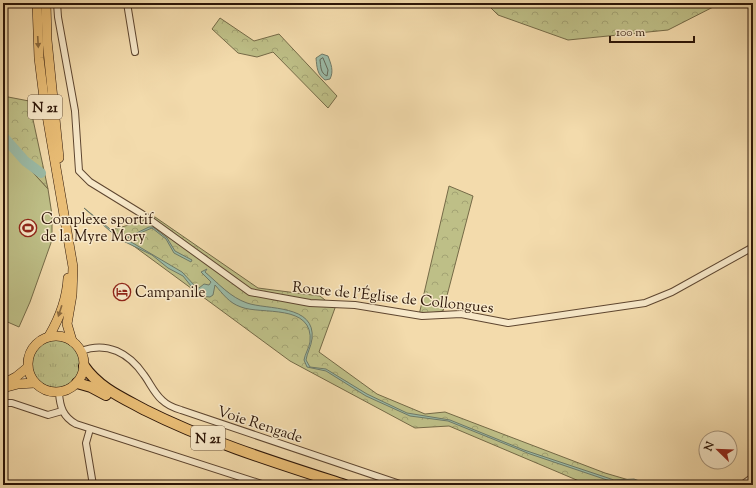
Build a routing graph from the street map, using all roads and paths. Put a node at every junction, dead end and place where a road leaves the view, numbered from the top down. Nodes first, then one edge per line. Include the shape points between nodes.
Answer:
1 (34, 3) edge
2 (37, 3) edge
3 (46, 3) edge
4 (57, 3) edge
5 (127, 3) edge
6 (37, 23) junction
7 (135, 52) dead end
8 (64, 210) junction
9 (69, 245) junction
10 (753, 247) edge
11 (49, 336) junction
12 (72, 341) junction
13 (81, 351) junction
14 (84, 366) junction
15 (27, 368) junction
16 (34, 383) junction
17 (76, 383) junction
18 (3, 384) edge
19 (3, 388) edge
20 (59, 393) junction
21 (3, 403) edge
22 (62, 411) junction
23 (90, 429) junction
24 (753, 477) edge
25 (93, 485) edge
26 (265, 485) edge
27 (324, 485) edge
28 (344, 485) edge
29 (403, 485) edge
30 (742, 485) edge

1 - 6 street
2 - 6 main road, N 21
3 - 8 main road, N 21
4 - 10 street, Route de l’Église de Collongues via 75,111 79,171 90,182 142,214 250,292 310,303 355,305 422,316 462,314 508,323 645,303 672,292
5 - 7 street
6 -> 8 main road, N 21 via 44,98
8 - 9 main road, N 21
9 -> 11 main road, N 21 via 68,281 56,323
9 - 12 main road, N 21 via 73,281 67,324
11 - 12 main road via 65,337
11 - 15 main road via 34,345 29,353
12 - 13 main road
13 - 14 main road
13 - 29 street, Voie Rengade via 106,347 130,357 158,396 172,406
14 - 17 main road via 82,376
14 - 28 highway, N 21 via 91,377 107,389 181,427
15 - 16 main road
15 - 18 main road
16 - 19 main road
16 - 20 main road via 46,391
17 - 20 main road
17 - 27 highway, N 21 via 99,390 176,431 220,450
20 - 22 street
21 - 22 street via 48,415
22 - 23 street via 71,421
23 - 25 street via 86,443
23 - 26 street
24 - 30 street

